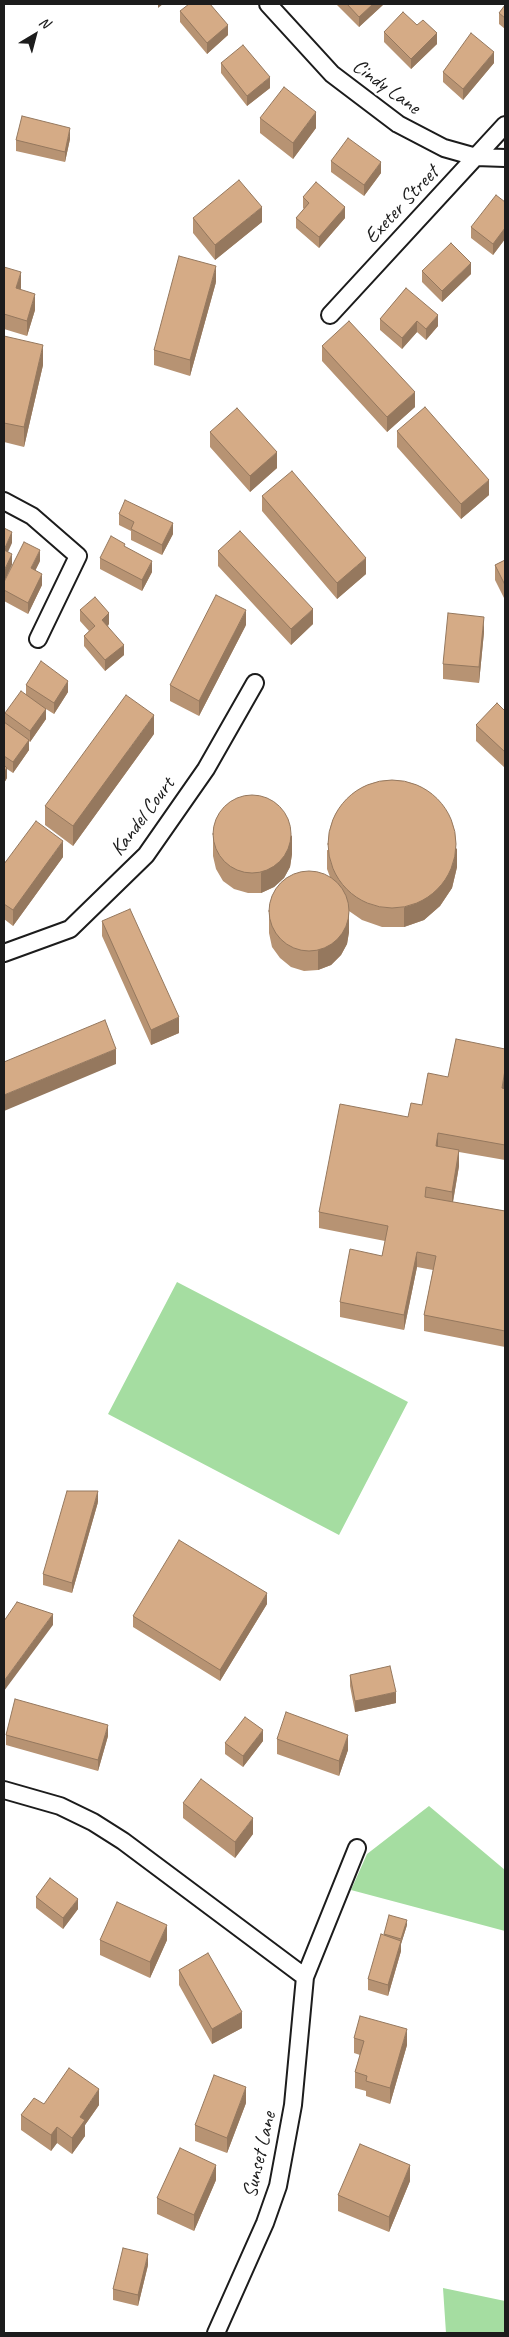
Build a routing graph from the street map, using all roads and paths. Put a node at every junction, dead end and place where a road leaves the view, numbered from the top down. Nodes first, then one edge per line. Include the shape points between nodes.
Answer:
1 (268, 4) edge
2 (505, 125) edge
3 (476, 157) junction
4 (505, 158) edge
5 (330, 315) dead end
6 (4, 501) edge
7 (38, 639) dead end
8 (254, 683) dead end
9 (4, 953) edge
10 (4, 1790) edge
11 (357, 1848) dead end
12 (305, 1977) junction
13 (216, 2333) edge

1 - 3 street, Cindy Lane via 332,74 360,97 426,140
2 - 3 street, Exeter Street
3 - 4 street, Cindy Lane
3 - 5 street, Exeter Street
6 - 7 street via 32,516 78,556
8 - 9 street, Kandel Court via 206,769 146,855 70,929
10 - 12 street via 60,1806 93,1822
11 - 12 street, Sunset Lane
12 - 13 street, Sunset Lane via 294,2096 278,2186

